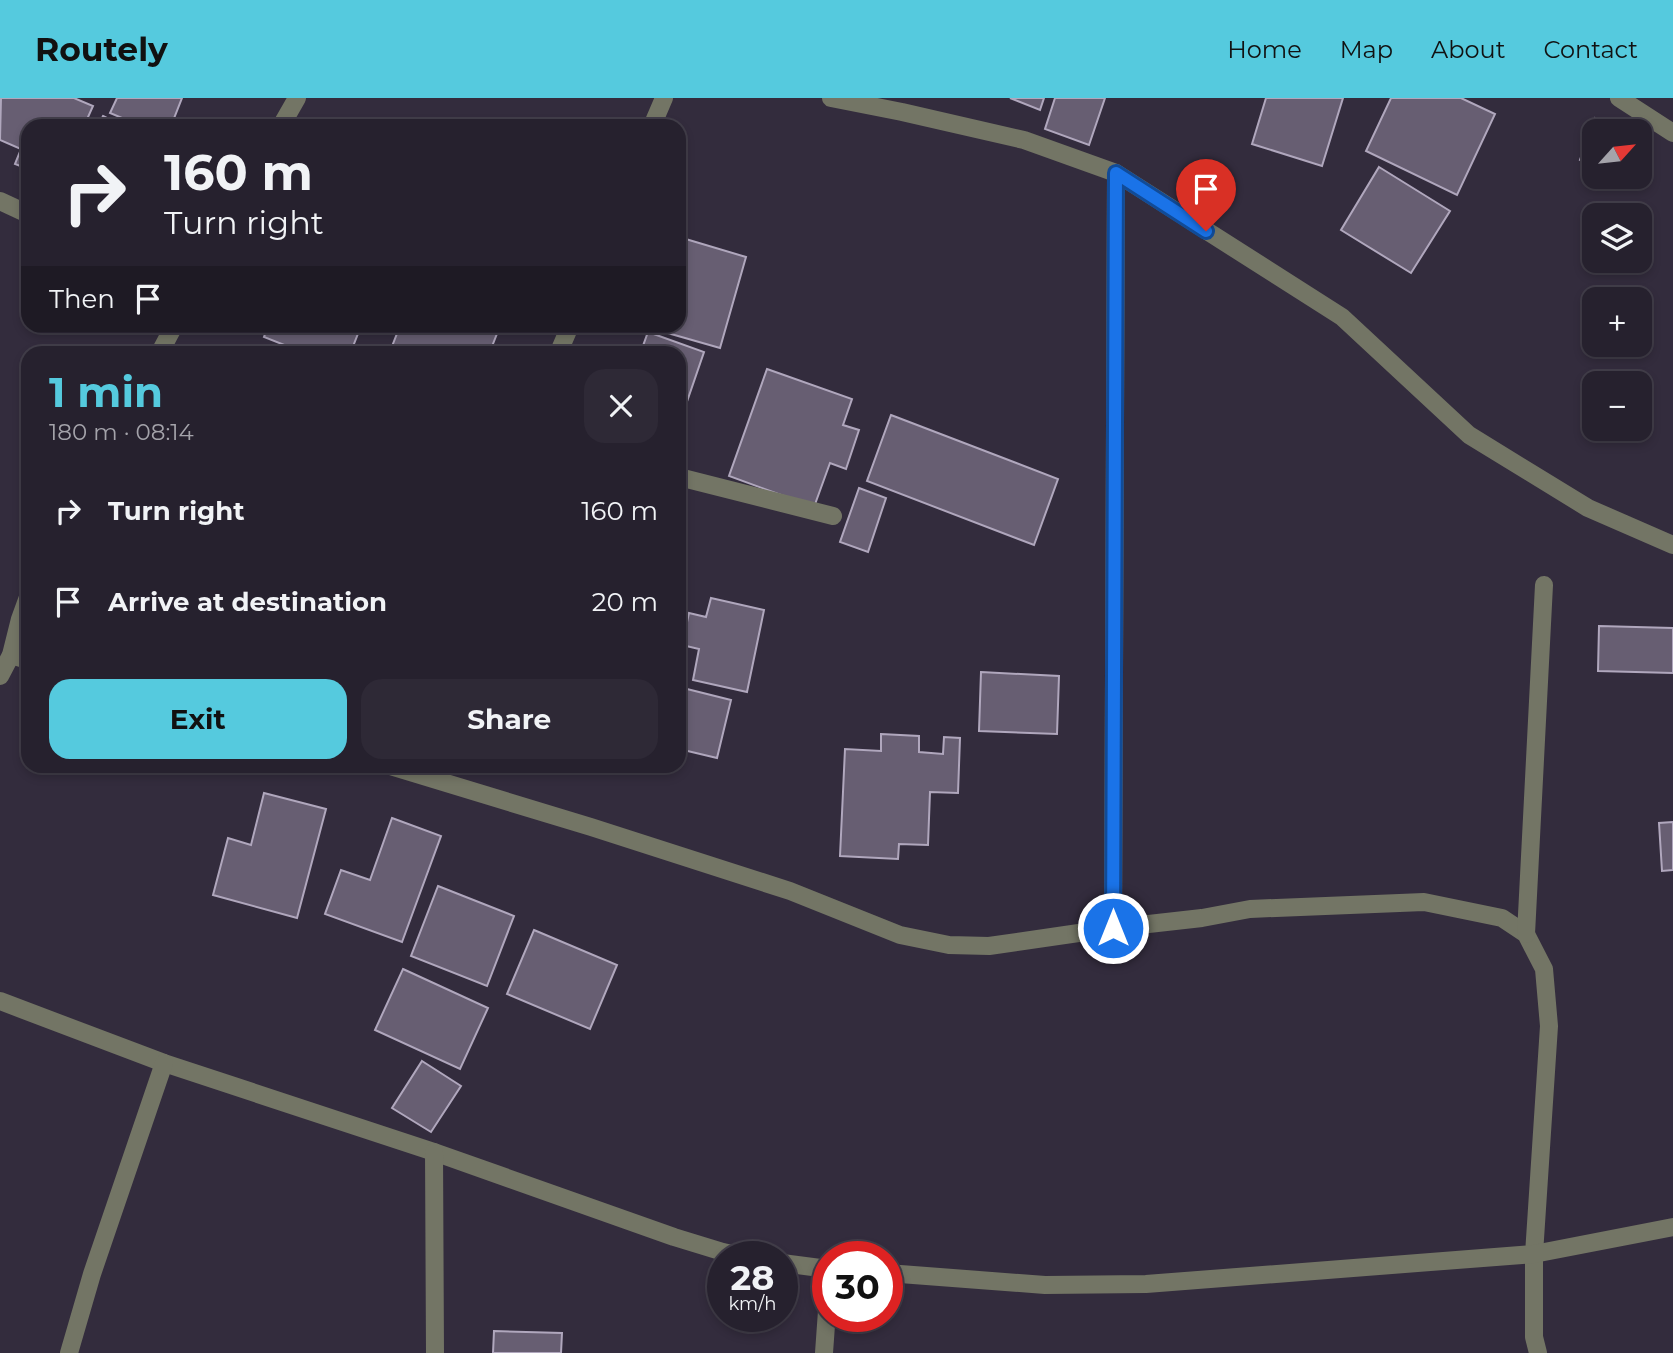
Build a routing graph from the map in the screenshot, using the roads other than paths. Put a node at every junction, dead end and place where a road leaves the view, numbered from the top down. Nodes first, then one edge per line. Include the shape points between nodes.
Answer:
1 (297, 98) edge
2 (663, 98) edge
3 (831, 98) edge
4 (1619, 98) edge
5 (285, 119) edge
6 (655, 119) edge
7 (1673, 133) edge
8 (1116, 173) junction
9 (0, 201) edge
10 (21, 211) edge
11 (686, 479) edge
12 (833, 516) dead end
13 (1673, 545) edge
14 (1544, 585) dead end
15 (21, 616) edge
16 (20, 657) edge
17 (0, 676) edge
18 (413, 773) edge
19 (1113, 928) junction
20 (1526, 934) junction
21 (0, 1001) edge
22 (164, 1063) junction
23 (434, 1152) junction
24 (1673, 1227) edge
25 (707, 1247) edge
26 (1534, 1254) junction
27 (903, 1274) edge
28 (826, 1332) edge
29 (69, 1353) edge
30 (435, 1353) edge
31 (824, 1353) edge
32 (1538, 1353) edge

1 - 5 street
2 - 6 street
3 - 8 street via 1024,139
4 - 7 street
8 - 13 street via 1342,317 1469,435 1588,508
8 - 19 street
9 - 10 street
11 - 12 street
14 - 20 street
15 - 16 street
16 - 17 street
18 - 19 street via 790,891 900,936 989,946
19 - 20 street via 1250,909 1424,902 1502,918
20 - 26 street via 1544,969 1549,1026
21 - 22 street
22 - 23 street
22 - 29 street
23 - 25 street
23 - 30 street
24 - 26 street
26 - 27 street via 1146,1284 1045,1285
26 - 32 street
28 - 31 street

